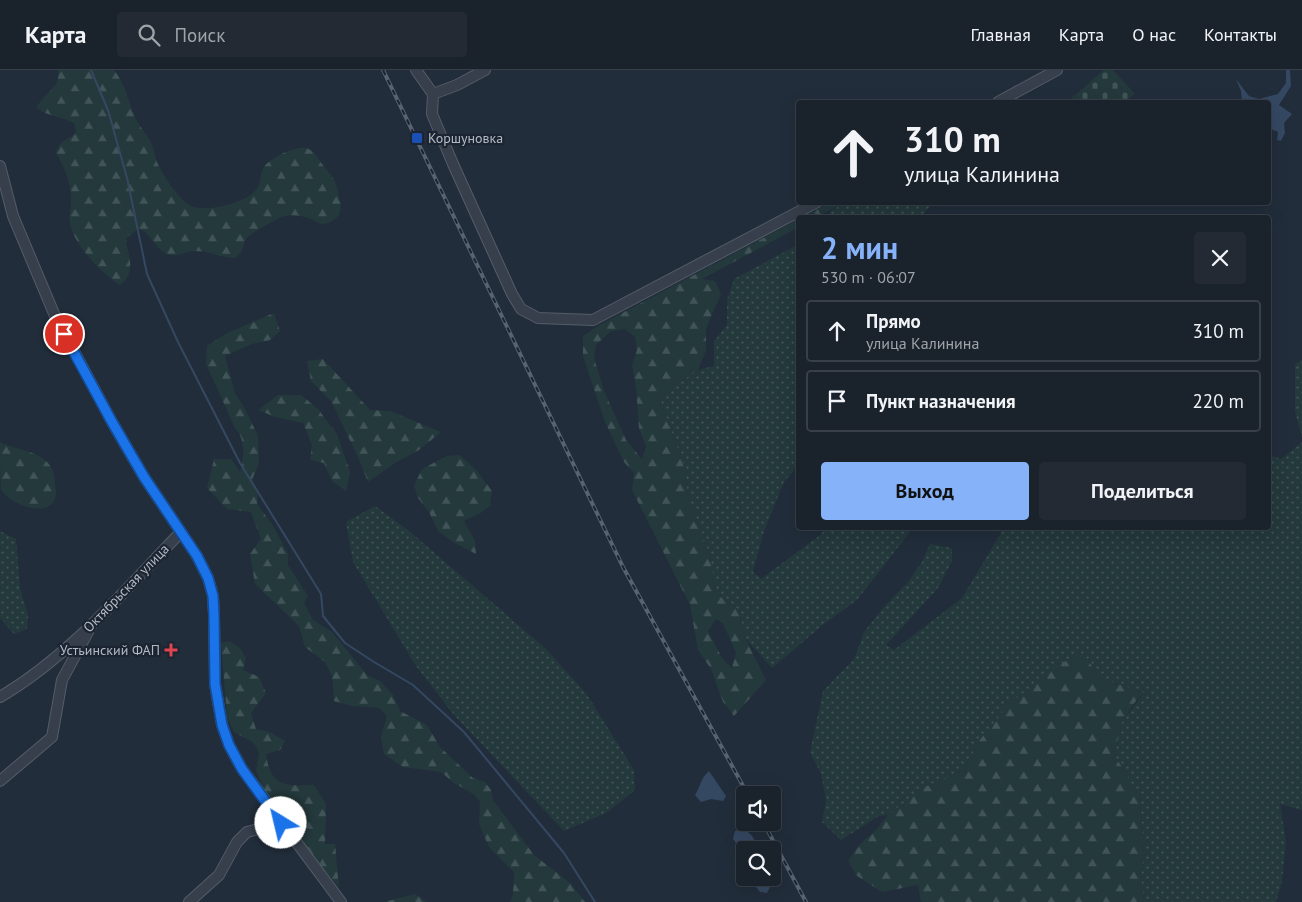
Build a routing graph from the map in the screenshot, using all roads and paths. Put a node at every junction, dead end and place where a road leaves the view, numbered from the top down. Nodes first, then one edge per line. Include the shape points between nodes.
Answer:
1 (416, 70) edge
2 (485, 70) edge
3 (1056, 70) edge
4 (433, 94) junction
5 (1002, 100) edge
6 (0, 166) edge
7 (811, 205) edge
8 (180, 533) junction
9 (92, 624) junction
10 (0, 697) edge
11 (0, 780) edge
12 (281, 823) junction
13 (189, 902) edge
14 (342, 902) edge

1 - 4 street
2 - 4 street
3 - 5 street
4 - 7 street via 432,114 512,294 521,309 538,318 593,320
6 - 8 street via 13,216 55,316 112,422
8 - 9 street, Октябрьская улица
8 - 12 street via 208,578 213,596 215,684 222,725 242,769
9 - 10 street, Октябрьская улица via 36,673
9 - 11 street via 62,680 52,737
12 - 13 street via 246,832 219,875
12 - 14 street

